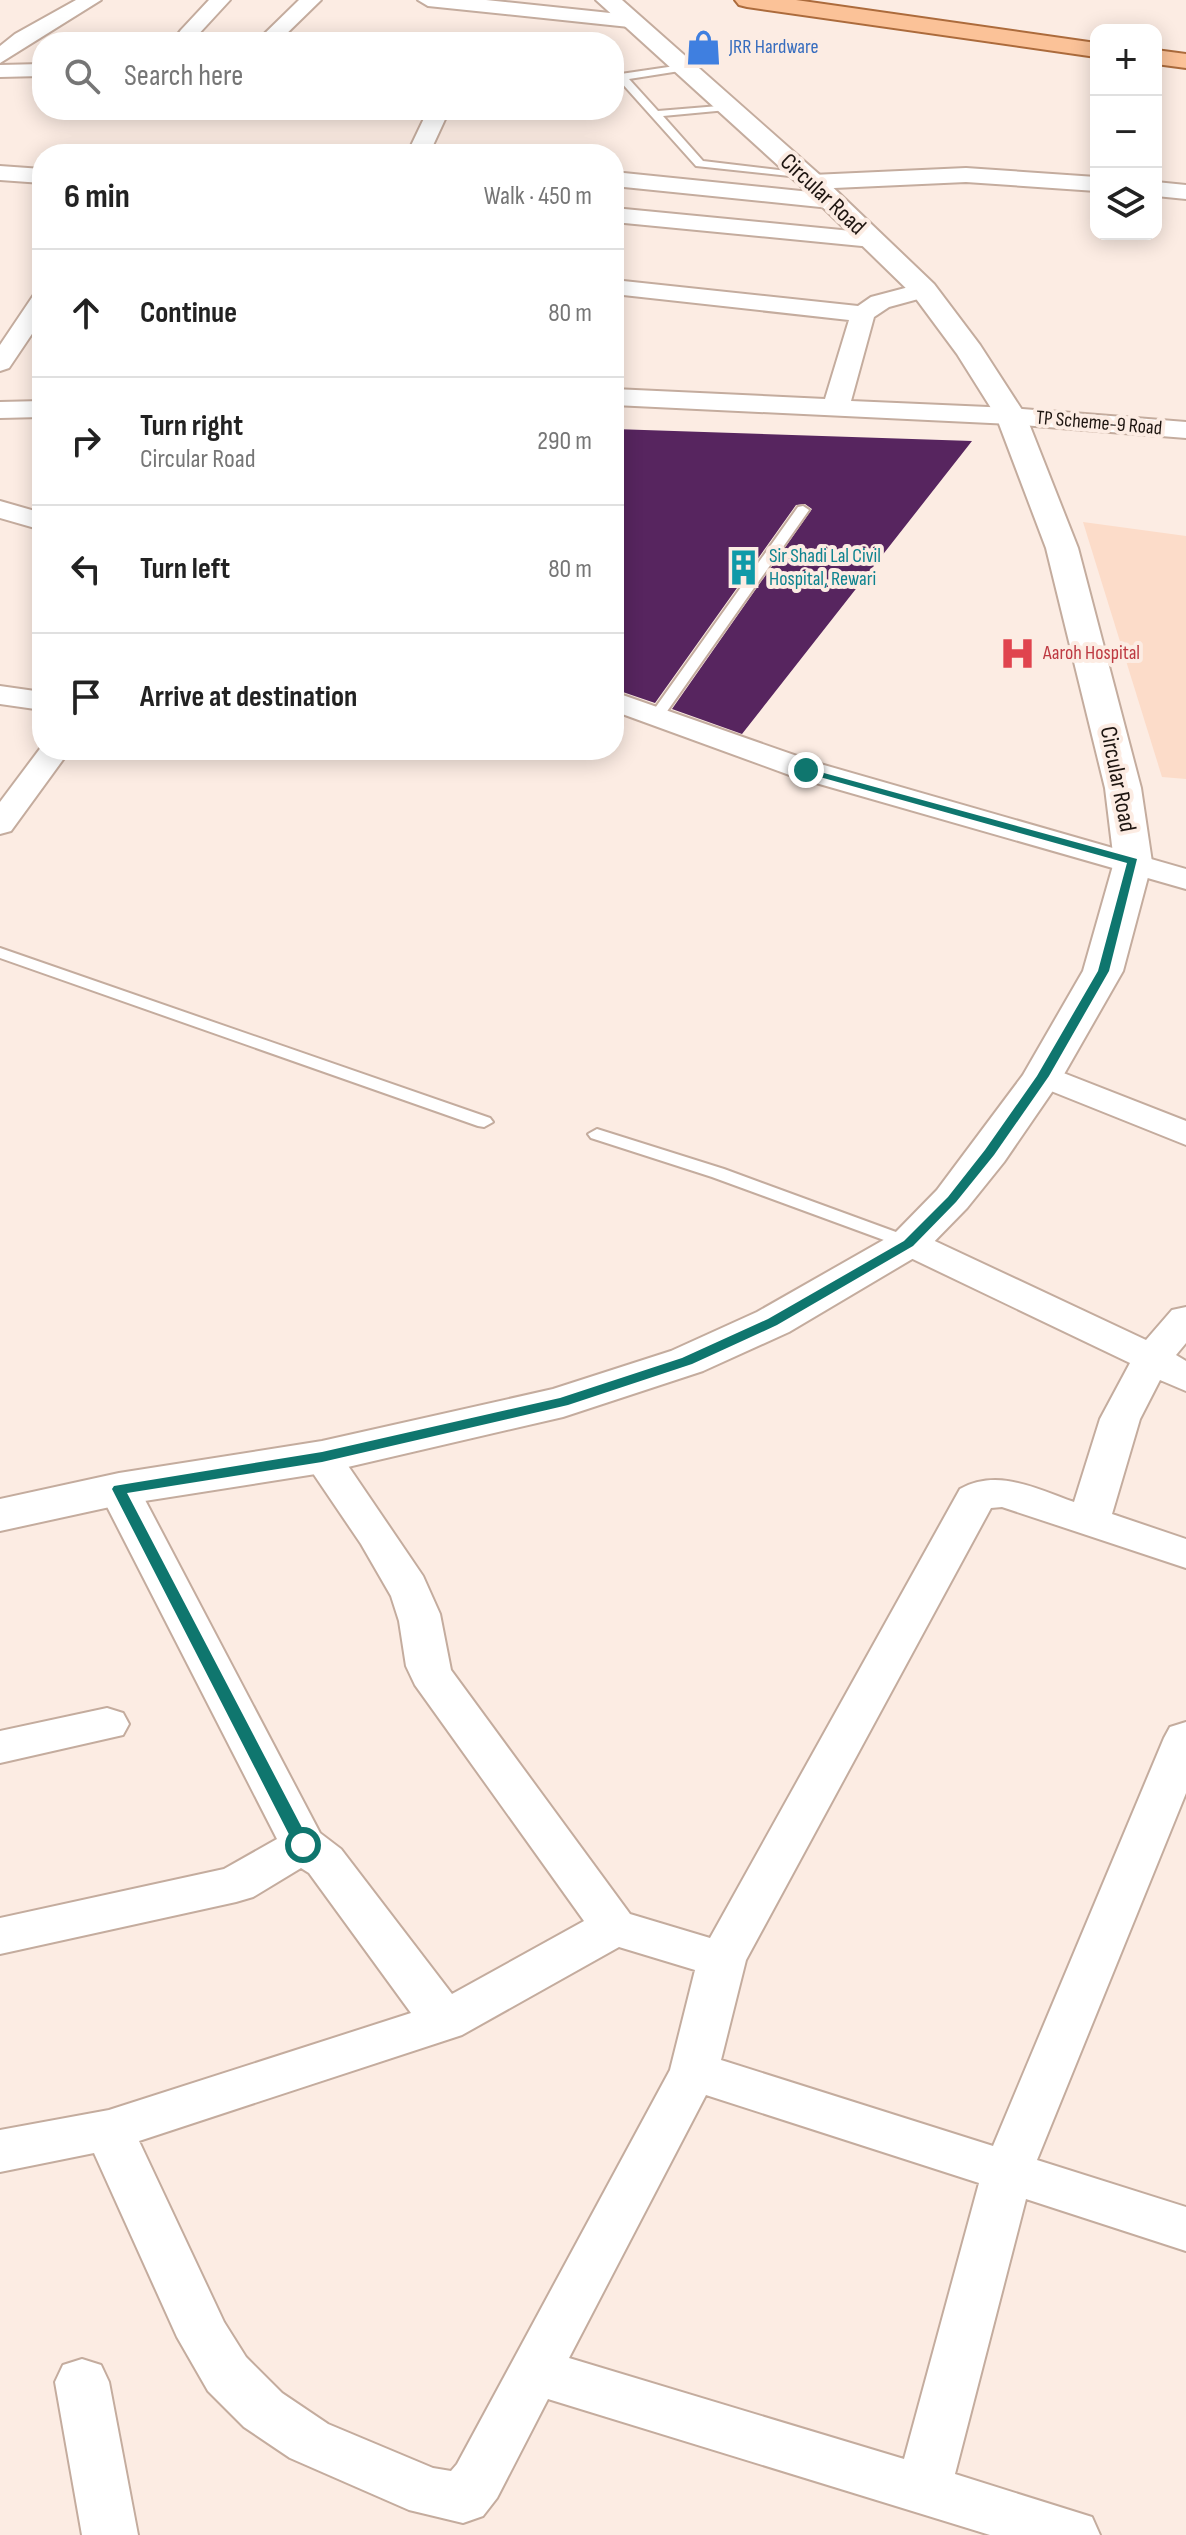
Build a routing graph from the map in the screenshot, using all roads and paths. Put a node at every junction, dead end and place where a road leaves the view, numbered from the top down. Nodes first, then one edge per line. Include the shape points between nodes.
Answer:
1 (91, 0) edge
2 (220, 0) edge
3 (311, 0) edge
4 (428, 0) edge
5 (747, 0) edge
6 (619, 11) edge
7 (32, 32) edge
8 (33, 32) edge
9 (190, 32) edge
10 (277, 32) edge
11 (1090, 49) edge
12 (0, 57) edge
13 (1162, 58) edge
14 (1186, 61) edge
15 (682, 68) junction
16 (32, 70) edge
17 (0, 71) edge
18 (624, 76) edge
19 (624, 83) edge
20 (727, 107) junction
21 (655, 114) junction
22 (434, 120) edge
23 (423, 144) edge
24 (0, 173) edge
25 (32, 175) edge
26 (624, 179) edge
27 (1090, 184) edge
28 (815, 186) junction
29 (1162, 190) edge
30 (1186, 192) edge
31 (624, 216) edge
32 (872, 240) junction
33 (624, 288) edge
34 (924, 290) junction
35 (863, 314) junction
36 (32, 316) edge
37 (0, 363) edge
38 (624, 397) edge
39 (836, 407) junction
40 (32, 409) edge
41 (0, 410) edge
42 (1011, 416) junction
43 (1186, 430) edge
44 (0, 509) edge
45 (803, 510) dead end
46 (32, 515) edge
47 (0, 695) edge
48 (32, 700) edge
49 (624, 704) edge
50 (658, 714) junction
51 (48, 760) edge
52 (0, 824) edge
53 (1133, 862) junction
54 (1186, 879) edge
55 (0, 953) edge
56 (1043, 1076) junction
57 (484, 1122) dead end
58 (597, 1134) dead end
59 (1186, 1134) edge
60 (909, 1243) junction
61 (1186, 1319) edge
62 (1152, 1358) junction
63 (1186, 1378) edge
64 (322, 1457) junction
65 (119, 1489) junction
66 (0, 1515) edge
67 (1089, 1521) junction
68 (1186, 1554) edge
69 (107, 1724) dead end
70 (1186, 1738) edge
71 (0, 1747) edge
72 (303, 1845) junction
73 (614, 1927) junction
74 (0, 1936) edge
75 (722, 1960) junction
76 (445, 2021) junction
77 (694, 2071) junction
78 (109, 2130) junction
79 (0, 2151) edge
80 (1008, 2170) junction
81 (1186, 2229) edge
82 (534, 2371) junction
83 (82, 2382) dead end
84 (923, 2490) junction
85 (110, 2535) edge
86 (1072, 2535) edge

1 - 8 street
2 - 9 street
3 - 10 street
4 - 6 street
5 - 11 main road
6 - 15 main road, Circular Road
7 - 12 street
13 - 14 main road
15 - 18 lane
15 - 20 main road, Circular Road
16 - 17 street
19 - 21 lane
20 - 21 lane
20 - 28 main road, Circular Road
21 - 28 lane via 706,166
22 - 23 street
24 - 25 street
26 - 28 street
27 - 28 street via 966,175
28 - 32 main road, Circular Road
29 - 30 street
31 - 32 street
32 - 34 main road, Circular Road
33 - 35 street
34 - 35 street via 880,302
34 - 42 main road, Circular Road
35 - 39 street
36 - 37 street
38 - 39 street, TP Scheme-9 Road
39 - 42 street, TP Scheme-9 Road
40 - 41 street
42 - 43 street, TP Scheme-9 Road
42 - 53 main road, Circular Road via 1062,548 1123,788
44 - 46 street
45 - 50 lane
47 - 48 street
49 - 50 street
50 - 53 street via 806,770
51 - 52 street
53 - 54 street
53 - 56 main road, Circular Road via 1103,971
55 - 57 lane
56 - 59 street
56 - 60 main road, Circular Road via 989,1153
58 - 60 lane
60 - 62 street
60 - 64 main road, Circular Road via 773,1322 687,1361 563,1402
61 - 62 street
62 - 63 street
62 - 67 street via 1120,1419
64 - 65 main road, Circular Road
64 - 73 street via 405,1581 420,1616 430,1674
65 - 66 main road, Circular Road
65 - 72 street
67 - 68 street
67 - 75 street via 1005,1493 987,1492 975,1499
69 - 71 street
70 - 80 street
72 - 74 street via 236,1884
72 - 76 street via 325,1861
73 - 75 street
73 - 76 street
75 - 77 street
76 - 78 street
77 - 80 street
77 - 82 street
78 - 79 street
78 - 82 street via 204,2337 227,2374 263,2410 309,2441 429,2492 463,2498
80 - 81 street
80 - 84 street
82 - 84 street
83 - 85 street
84 - 86 street

